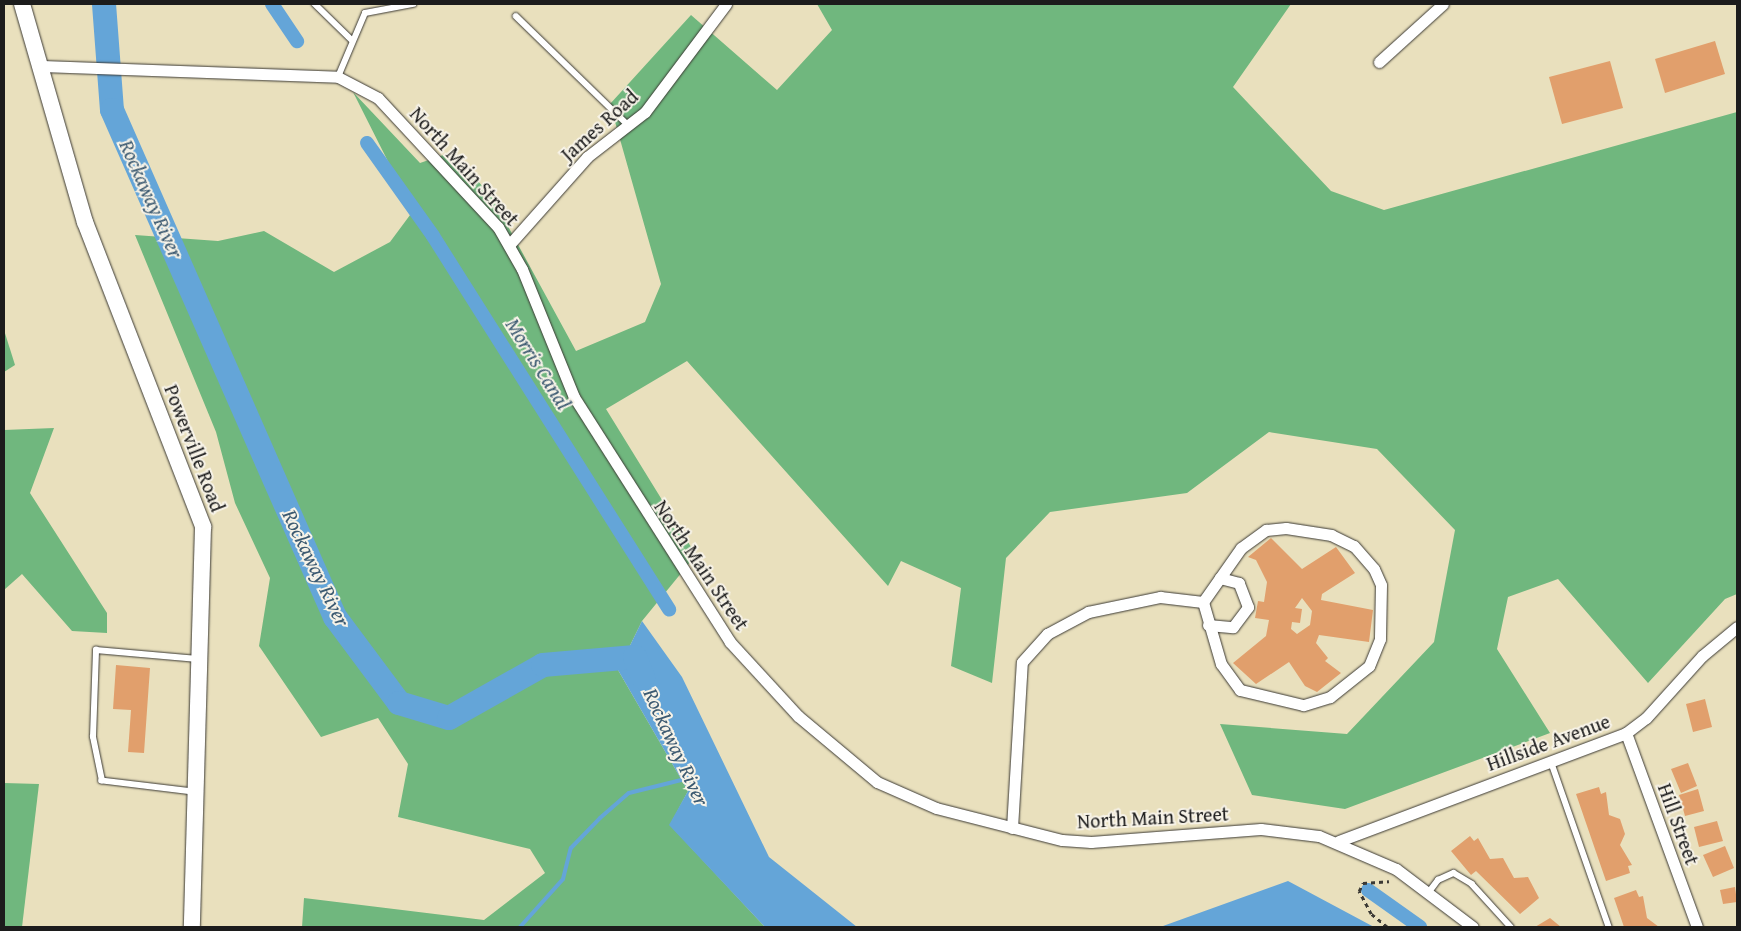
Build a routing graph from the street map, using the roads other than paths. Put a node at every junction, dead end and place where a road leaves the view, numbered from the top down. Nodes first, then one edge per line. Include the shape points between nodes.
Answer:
1 (22, 4) edge
2 (315, 4) edge
3 (413, 4) edge
4 (726, 4) edge
5 (1443, 4) edge
6 (516, 16) dead end
7 (352, 40) junction
8 (1379, 62) dead end
9 (42, 66) junction
10 (338, 77) junction
11 (628, 125) junction
12 (509, 245) junction
13 (1220, 578) junction
14 (1203, 602) junction
15 (1208, 625) junction
16 (1737, 627) edge
17 (203, 659) junction
18 (1626, 733) junction
19 (1551, 761) junction
20 (198, 793) junction
21 (1012, 828) junction
22 (1339, 842) junction
23 (1429, 892) junction
24 (192, 927) edge
25 (1473, 927) edge
26 (1511, 927) edge
27 (1609, 927) edge
28 (1697, 927) edge

1 - 9 main road, Powerville Road
2 - 7 lane
3 - 7 lane via 366,12
4 - 11 street, James Road via 650,105
5 - 8 street
6 - 11 lane
7 - 10 lane
9 - 10 street, North Main Street via 147,67
9 - 17 main road, Powerville Road via 100,265 197,500 206,546
10 - 12 street, North Main Street via 378,98 498,227
11 - 12 street, James Road via 587,157
12 - 21 street, North Main Street via 574,397 685,575 756,674 812,729 877,782 936,808
13 - 14 street
13 - 15 street via 1238,583 1248,607 1233,627
13 - 15 street via 1241,548 1266,530 1331,535 1354,546 1374,569 1381,585 1380,639 1369,666 1353,682 1330,697 1303,705 1240,690 1221,664
14 - 15 street
14 - 21 street via 1160,597 1088,612 1047,634 1022,662
16 - 18 street, Hillside Avenue via 1702,656 1646,718
17 - 20 main road, Powerville Road
17 - 20 lane via 96,650 93,737 102,781
18 - 19 street, Hillside Avenue
18 - 28 street, Hill Street
19 - 22 street, Hillside Avenue
19 - 27 lane
20 - 24 main road, Powerville Road
21 - 22 street, North Main Street via 1091,842 1261,829
22 - 23 street, North Main Street via 1377,858
23 - 25 street, North Main Street
23 - 26 lane via 1438,880 1454,873 1472,884

